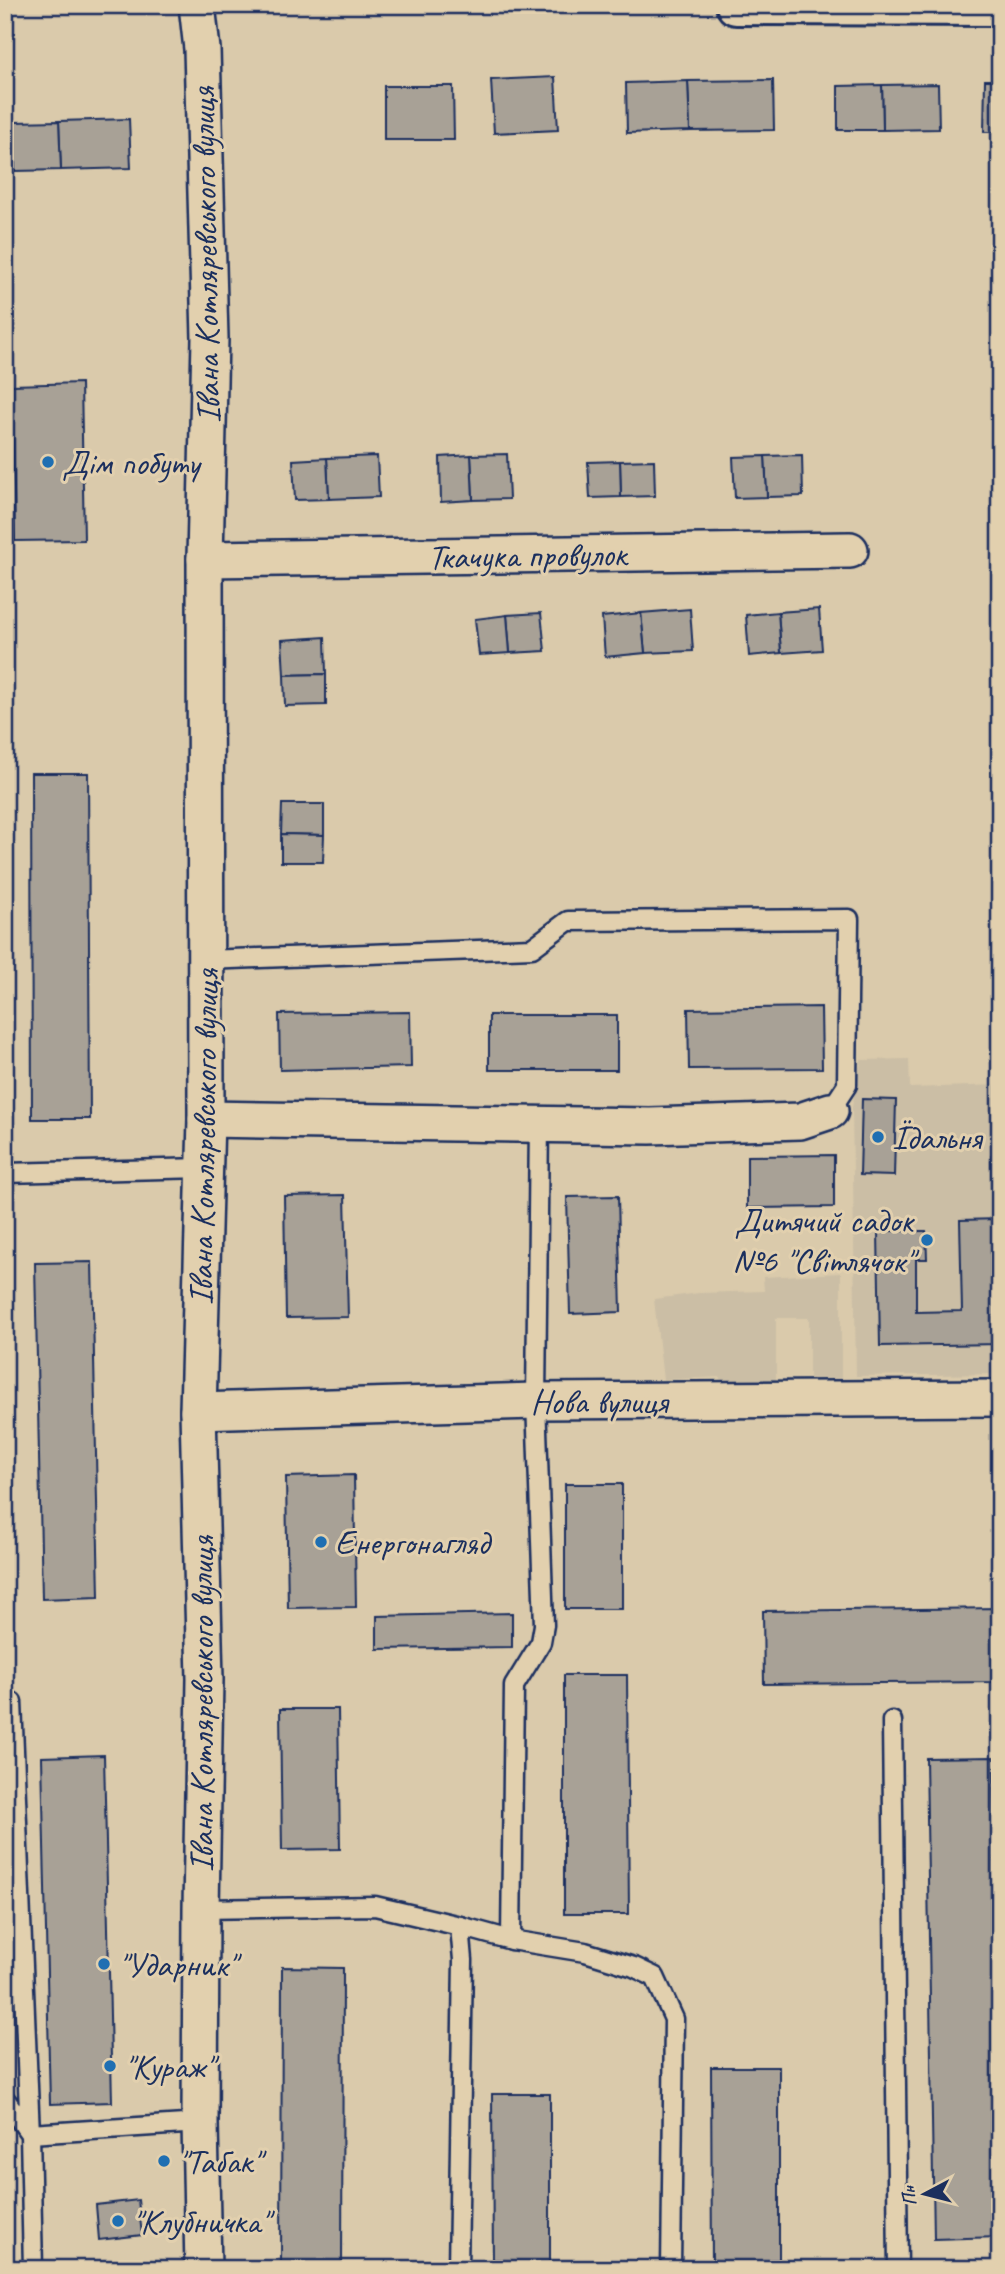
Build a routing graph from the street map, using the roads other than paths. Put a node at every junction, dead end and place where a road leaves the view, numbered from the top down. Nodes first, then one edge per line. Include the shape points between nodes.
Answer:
1 (197, 5) edge
2 (736, 5) edge
3 (948, 6) edge
4 (1000, 6) edge
5 (850, 550) dead end
6 (205, 559) junction
7 (205, 960) junction
8 (831, 1111) joint
9 (206, 1119) junction
10 (539, 1122) junction
11 (204, 1168) junction
12 (5, 1173) edge
13 (1000, 1398) edge
14 (536, 1401) junction
15 (198, 1412) junction
16 (12, 1702) dead end
17 (892, 1721) dead end
18 (201, 1909) junction
19 (460, 1926) junction
20 (512, 1940) junction
21 (5, 2099) edge
22 (200, 2123) junction
23 (30, 2134) junction
24 (33, 2269) edge
25 (203, 2269) edge
26 (458, 2269) edge
27 (671, 2269) edge
28 (898, 2269) edge

1 - 6 street, Івана Котляревського вулиця via 210,338
2 - 3 main road
3 - 4 main road
5 - 6 street, Ткачука провулок
6 - 7 street, Івана Котляревського вулиця
7 - 8 lane via 532,948 568,920 849,919 847,1086
7 - 9 street, Івана Котляревського вулиця
8 - 10 street via 800,1121 650,1126
9 - 10 street
9 - 11 street, Івана Котляревського вулиця
10 - 14 lane
11 - 12 lane
11 - 15 street, Івана Котляревського вулиця
13 - 14 street, Нова вулиця
14 - 15 street, Нова вулиця
14 - 20 lane via 544,1625 541,1642 514,1686
15 - 18 street, Івана Котляревського вулиця via 205,1679
16 - 23 lane
17 - 28 lane
18 - 19 lane via 375,1906
18 - 22 street, Івана Котляревського вулиця
19 - 20 lane
19 - 26 lane
20 - 27 lane via 585,1952 655,1977 674,2019
21 - 23 lane
22 - 23 lane
22 - 25 street, Івана Котляревського вулиця
23 - 24 lane

